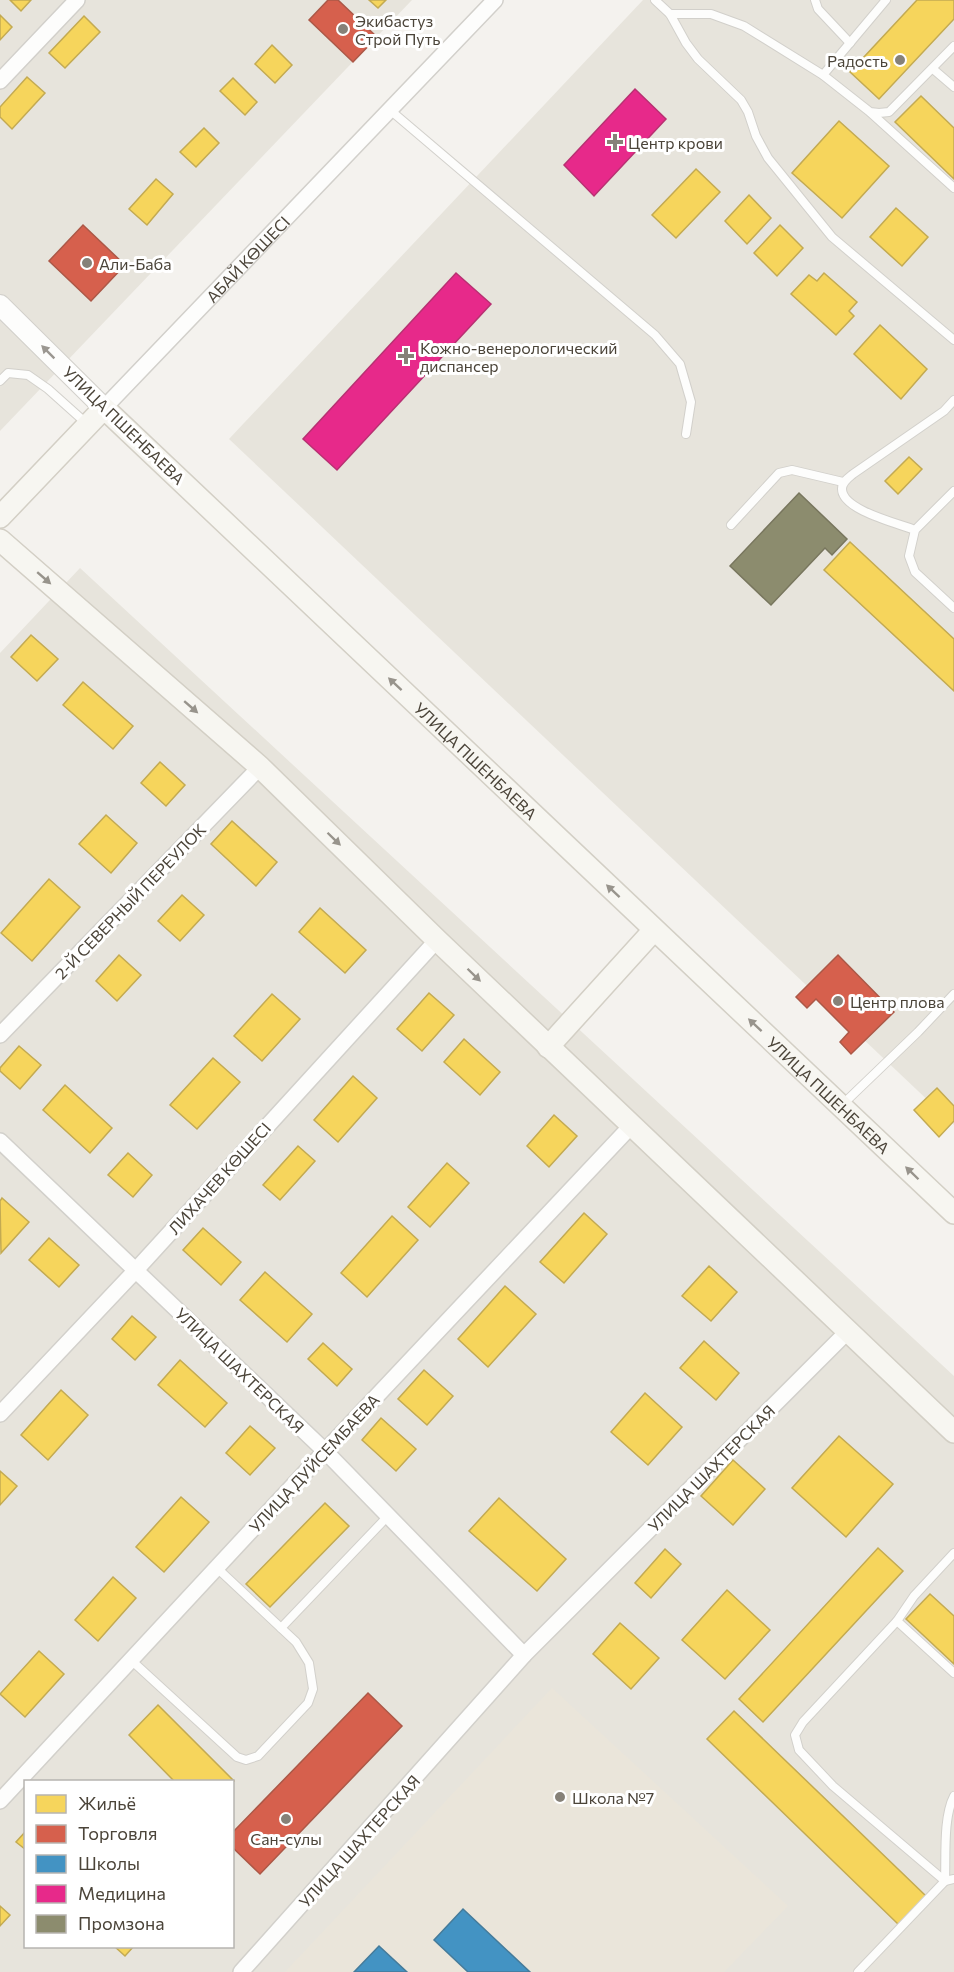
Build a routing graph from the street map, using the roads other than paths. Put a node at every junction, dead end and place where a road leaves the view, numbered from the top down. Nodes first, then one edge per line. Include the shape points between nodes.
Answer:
1 (77, 0) edge
2 (495, 0) edge
3 (656, 0) edge
4 (815, 0) edge
5 (886, 0) edge
6 (670, 14) junction
7 (850, 43) junction
8 (954, 46) edge
9 (933, 69) junction
10 (823, 75) junction
11 (0, 81) edge
12 (954, 87) edge
13 (390, 110) junction
14 (870, 112) junction
15 (954, 188) edge
16 (0, 305) edge
17 (954, 340) edge
18 (0, 381) edge
19 (954, 400) edge
20 (104, 408) junction
21 (87, 424) junction
22 (686, 434) dead end
23 (843, 482) junction
24 (954, 491) edge
25 (1, 513) edge
26 (731, 525) dead end
27 (915, 530) junction
28 (0, 540) edge
29 (954, 608) edge
30 (260, 767) junction
31 (654, 930) junction
32 (437, 940) junction
33 (954, 994) edge
34 (0, 1035) edge
35 (549, 1047) junction
36 (841, 1106) junction
37 (631, 1126) junction
38 (0, 1141) edge
39 (954, 1213) edge
40 (136, 1270) junction
41 (847, 1332) junction
42 (0, 1414) edge
43 (954, 1432) edge
44 (325, 1451) junction
45 (387, 1516) junction
46 (954, 1553) edge
47 (217, 1568) junction
48 (897, 1621) junction
49 (281, 1628) junction
50 (524, 1655) junction
51 (131, 1660) junction
52 (954, 1673) edge
53 (954, 1796) edge
54 (0, 1801) edge
55 (954, 1879) edge
56 (945, 1881) junction
57 (241, 1972) edge
58 (858, 1972) edge

1 - 11 street
2 - 13 street, АБАЙ КӨШЕСІ
3 - 6 lane
4 - 7 lane via 818,9
5 - 7 lane
6 - 10 lane via 711,14 744,26
6 - 17 lane via 698,59 741,100 768,158 832,237
7 - 10 lane
8 - 9 lane
9 - 12 lane
9 - 14 lane via 889,112
10 - 14 lane
13 - 20 street, АБАЙ КӨШЕСІ
13 - 22 lane via 655,335 680,364 691,402
14 - 15 lane
20 -> 16 street, УЛИЦА ПШЕНБАЕВА
18 - 21 lane via 8,373 28,375
19 - 23 lane
20 - 21 main road, АБАЙ КӨШЕСІ
31 -> 20 main road, УЛИЦА ПШЕНБАЕВА
21 - 25 main road, АБАЙ КӨШЕСІ
23 - 26 lane via 792,470 779,473
23 - 27 lane via 845,500 856,508
24 - 27 lane
27 - 29 lane via 909,556 915,572
28 -> 30 main road
30 -> 32 main road
30 - 34 street, 2-Й СЕВЕРНЫЙ ПЕРЕУЛОК
31 - 35 main road
36 -> 31 main road, УЛИЦА ПШЕНБАЕВА
32 -> 35 main road
32 - 40 street, ЛИХАЧЕВ КӨШЕСІ
33 - 36 lane
35 - 37 main road
39 -> 36 main road, УЛИЦА ПШЕНБАЕВА
37 - 41 main road
37 - 44 street, УЛИЦА ДУЙСЕМБАЕВА
38 - 40 street, УЛИЦА ШАХТЕРСКАЯ
40 - 42 street, ЛИХАЧЕВ КӨШЕСІ
40 - 44 street, УЛИЦА ШАХТЕРСКАЯ
41 - 43 main road
41 - 50 street, УЛИЦА ШАХТЕРСКАЯ
44 - 45 street, УЛИЦА ШАХТЕРСКАЯ
44 - 47 street, УЛИЦА ДУЙСЕМБАЕВА
45 - 49 lane
45 - 50 street, УЛИЦА ШАХТЕРСКАЯ
46 - 48 lane via 914,1596
47 - 49 lane
47 - 51 street, УЛИЦА ДУЙСЕМБАЕВА
48 - 52 lane
48 - 56 lane via 795,1735 799,1750 833,1786
49 - 51 lane via 309,1663 313,1689 308,1703 258,1756 246,1760 237,1757
50 - 57 street, УЛИЦА ШАХТЕРСКАЯ
51 - 54 street, УЛИЦА ДУЙСЕМБАЕВА
53 - 56 lane via 948,1819
55 - 56 lane
56 - 58 lane

